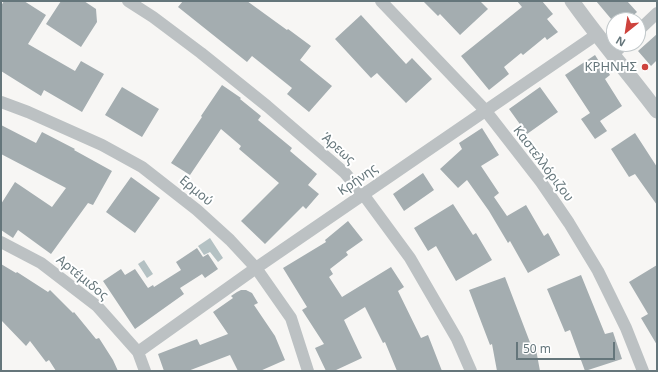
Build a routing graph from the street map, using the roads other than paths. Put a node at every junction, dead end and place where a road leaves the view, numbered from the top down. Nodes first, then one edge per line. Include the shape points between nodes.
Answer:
1 (128, 1) edge
2 (381, 1) edge
3 (572, 1) edge
4 (657, 13) edge
5 (646, 23) edge
6 (596, 35) junction
7 (606, 41) edge
8 (621, 52) edge
9 (1, 102) edge
10 (485, 110) junction
11 (657, 111) edge
12 (363, 194) junction
13 (1, 242) edge
14 (256, 268) junction
15 (138, 352) junction
16 (146, 371) edge
17 (308, 371) edge
18 (471, 371) edge
19 (643, 371) edge

1 - 12 street, Άρεως via 202,53 246,89 345,173
2 - 10 street, Καστελλόριζου
3 - 6 street
4 - 5 street
6 - 7 street
6 - 10 street, Κρήνης
8 - 11 street
9 - 14 street, Ερμού via 95,142 142,167 197,210
10 - 12 street, Κρήνης
10 - 19 street, Καστελλόριζου via 541,182 598,271 626,328
12 - 14 street, Κρήνης
12 - 18 street, Άρεως via 410,258 457,339
13 - 15 street, Αρτέμιδος via 41,263 97,306
14 - 15 street, Κρήνης
14 - 17 street, Ερμού via 290,318
15 - 16 street, Αρτέμιδος

